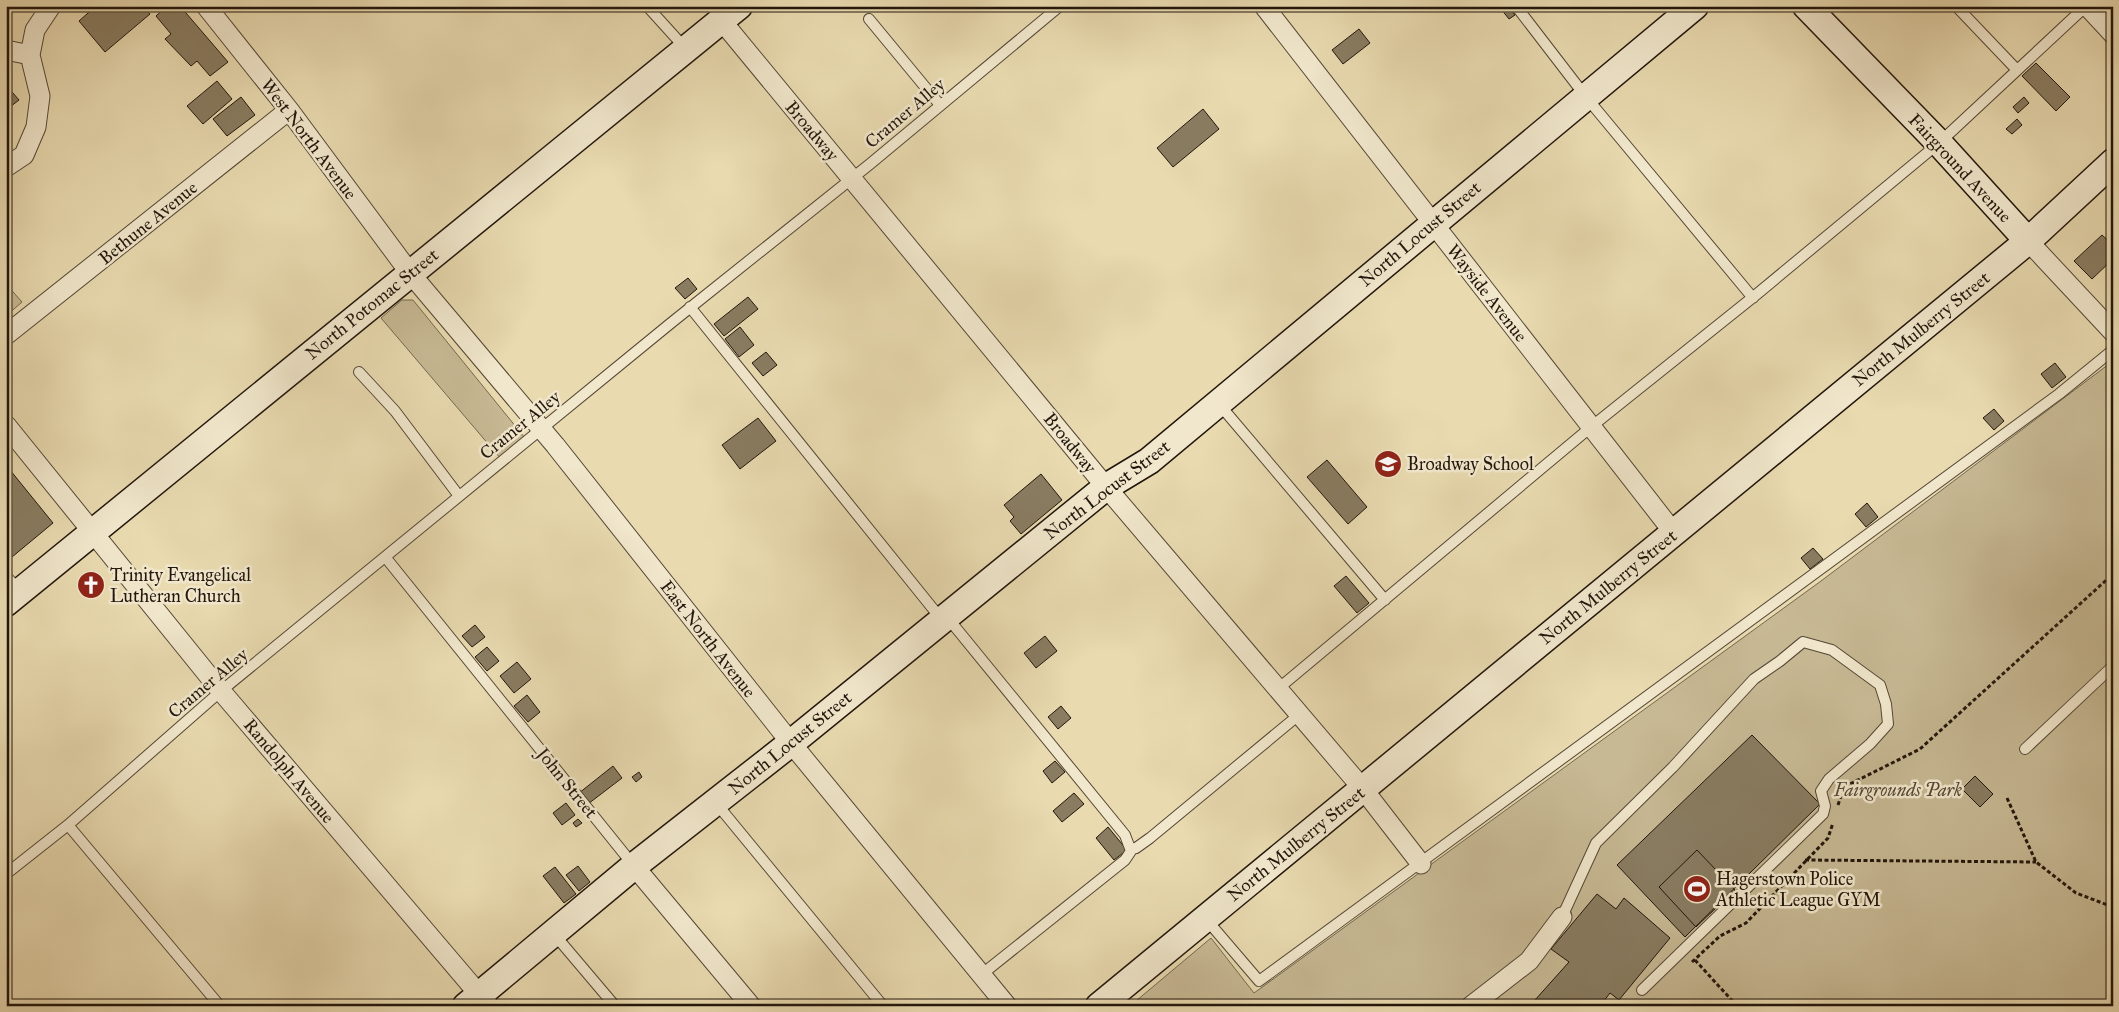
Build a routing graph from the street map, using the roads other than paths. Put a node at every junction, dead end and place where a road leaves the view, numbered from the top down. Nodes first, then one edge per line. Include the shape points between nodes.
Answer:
1 (51, 6) edge
2 (647, 6) edge
3 (1060, 6) edge
4 (1264, 6) edge
5 (1516, 6) edge
6 (1696, 6) edge
7 (1806, 6) edge
8 (1956, 6) edge
9 (2086, 6) edge
10 (211, 8) edge
11 (730, 13) edge
12 (869, 19) dead end
13 (2113, 34) edge
14 (686, 49) junction
15 (6, 50) edge
16 (30, 55) junction
17 (2017, 70) junction
18 (1586, 97) junction
19 (940, 105) junction
20 (289, 110) junction
21 (1939, 143) junction
22 (2113, 162) edge
23 (6, 167) edge
24 (851, 177) junction
25 (1433, 223) junction
26 (2028, 241) junction
27 (410, 273) junction
28 (1752, 298) junction
29 (690, 307) junction
30 (2113, 332) edge
31 (6, 335) edge
32 (2113, 350) edge
33 (359, 372) dead end
34 (1218, 403) junction
35 (6, 425) edge
36 (1591, 427) junction
37 (541, 429) junction
38 (1106, 487) junction
39 (459, 496) junction
40 (92, 532) junction
41 (1674, 533) junction
42 (386, 558) junction
43 (11, 590) edge
44 (1385, 600) junction
45 (944, 618) junction
46 (2113, 666) edge
47 (1279, 688) junction
48 (221, 692) junction
49 (1300, 714) junction
50 (791, 743) junction
51 (2025, 749) dead end
52 (1363, 789) junction
53 (715, 802) junction
54 (68, 825) junction
55 (1131, 849) junction
56 (1421, 864) junction
57 (634, 866) junction
58 (6, 874) edge
59 (1562, 917) joint
60 (1206, 918) junction
61 (553, 933) junction
62 (981, 975) junction
63 (1642, 990) dead end
64 (478, 1002) edge
65 (220, 1006) edge
66 (615, 1006) edge
67 (751, 1006) edge
68 (883, 1006) edge
69 (1007, 1006) edge
70 (1099, 1006) edge
71 (1471, 1006) edge

1 - 16 street via 35,30
2 - 14 lane
3 - 19 lane, Cramer Alley
4 - 25 street, Wayside Avenue
5 - 18 lane
6 - 18 main road, North Locust Street
7 - 21 main road, Fairground Avenue
8 - 17 lane
9 - 13 street
9 - 17 lane
10 - 20 street, West North Avenue
11 - 14 main road, North Potomac Street
11 - 24 street, Broadway
12 - 19 lane
14 - 27 main road, North Potomac Street
15 - 16 street
16 - 23 street via 40,96 36,127 24,156
17 - 21 lane
18 - 25 main road, North Locust Street
18 - 28 lane
19 - 24 lane, Cramer Alley
20 - 27 street, West North Avenue
20 - 31 street, Bethune Avenue
21 - 26 main road, Fairground Avenue
21 - 28 lane
22 - 26 main road, North Mulberry Street
24 - 29 lane, Cramer Alley
24 - 38 street, Broadway
25 - 34 main road, North Locust Street
25 - 36 street, Wayside Avenue
26 - 30 street, Fairground Avenue
26 - 41 main road, North Mulberry Street
27 - 37 street, East North Avenue
27 - 40 main road, North Potomac Street
28 - 36 lane
29 - 37 lane, Cramer Alley
29 - 45 lane
32 - 56 lane via 2052,400
33 - 39 lane via 395,412
34 - 38 main road, North Locust Street via 1149,461
34 - 44 lane
35 - 40 street, Randolph Avenue
36 - 41 street, Wayside Avenue
36 - 44 lane
37 - 39 lane, Cramer Alley
37 - 50 street, East North Avenue
38 - 45 main road, North Locust Street
38 - 47 street, Broadway
39 - 42 lane, Cramer Alley
40 - 43 main road, North Potomac Street
40 - 48 street, Randolph Avenue
41 - 52 main road, North Mulberry Street
42 - 48 lane, Cramer Alley
42 - 57 lane, John Street
44 - 47 lane
45 - 50 main road, North Locust Street
45 - 55 lane via 1125,835
46 - 51 lane
47 - 49 street, Broadway
48 - 54 lane, Cramer Alley
48 - 64 street, Randolph Avenue
49 - 52 street, Broadway
49 - 55 lane via 1150,838
50 - 53 main road, North Locust Street
50 - 62 street, East North Avenue
52 - 56 street, Broadway
52 - 60 main road, North Mulberry Street
53 - 57 main road, North Locust Street
53 - 68 lane
54 - 58 lane, Cramer Alley
54 - 65 lane
55 - 62 lane via 1124,860
56 - 60 lane via 1259,981
57 - 61 main road, North Locust Street
57 - 67 street, John Street
59 - 63 lane via 1596,843 1673,767 1754,678 1803,642 1832,650 1880,685 1888,724 1870,744 1828,779 1821,791 1826,806 1823,814
59 - 71 street via 1528,961
60 - 70 main road, North Mulberry Street
61 - 64 main road, North Locust Street
61 - 66 lane
62 - 69 street, East North Avenue

